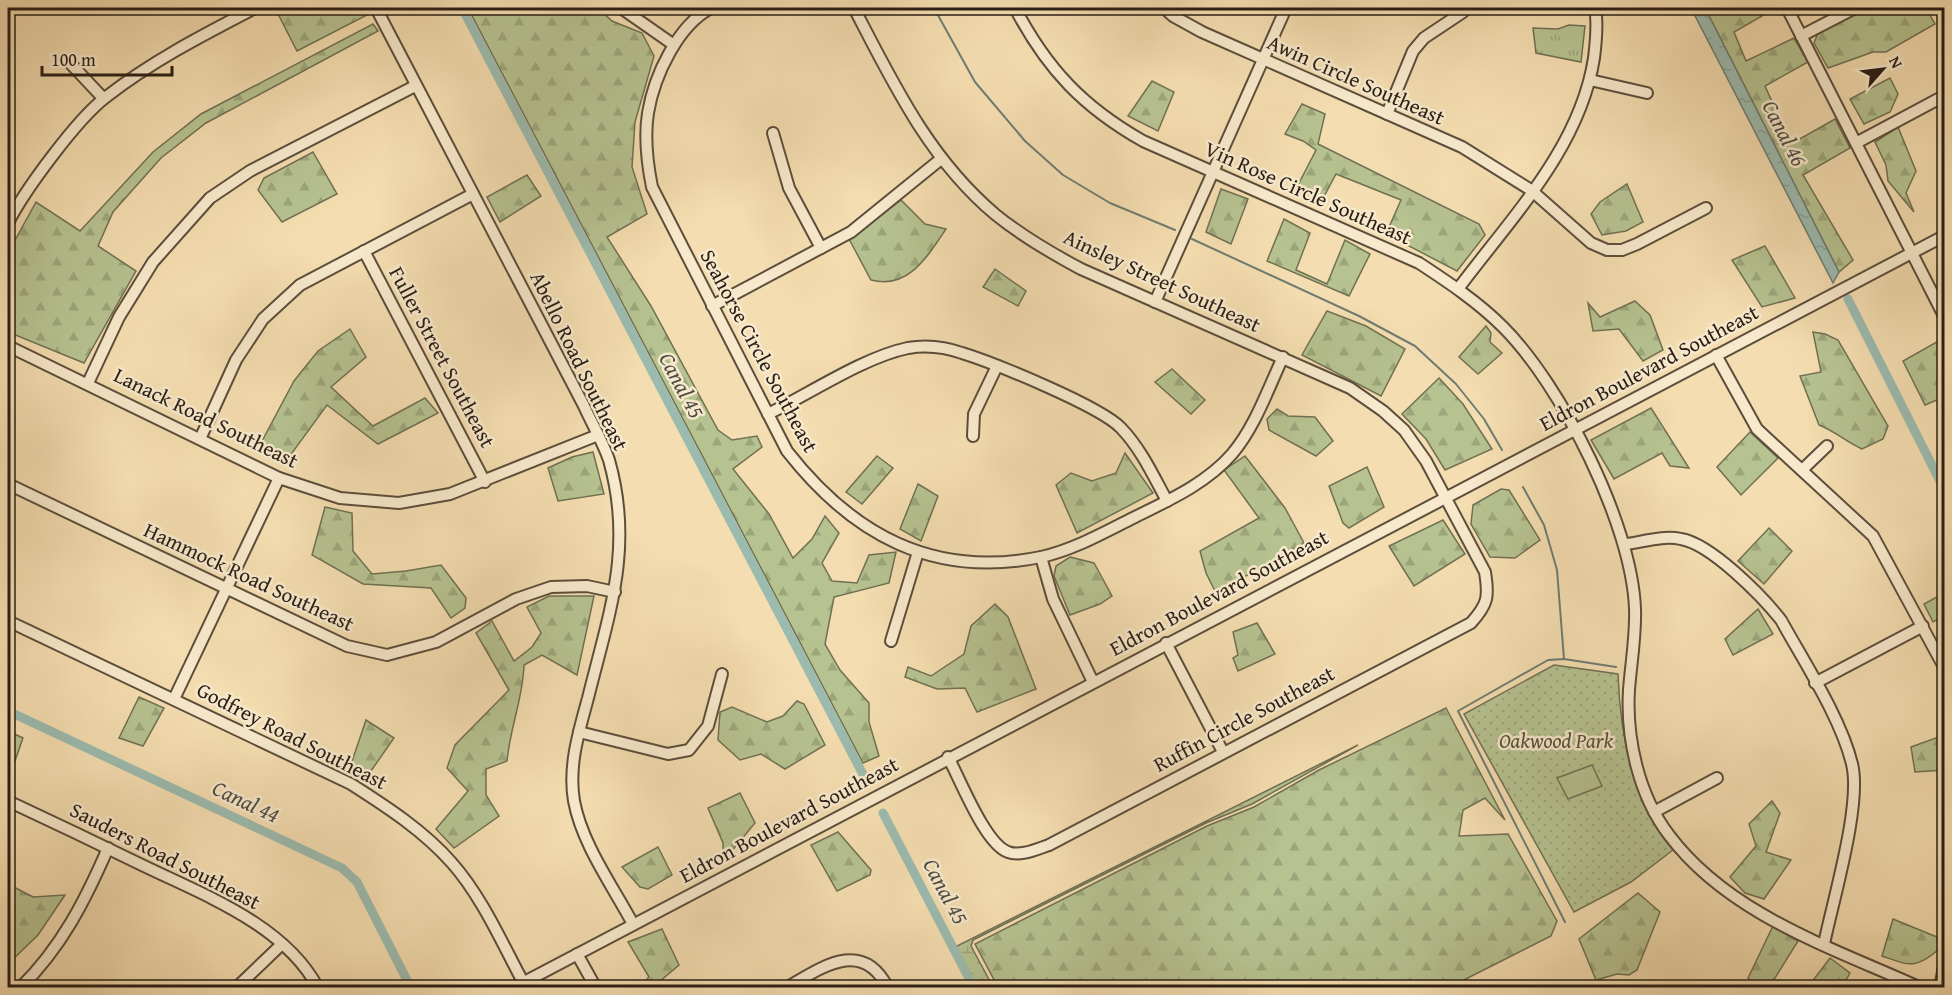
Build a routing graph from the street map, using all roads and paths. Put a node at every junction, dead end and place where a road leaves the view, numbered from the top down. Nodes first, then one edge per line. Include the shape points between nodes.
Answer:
1 (255, 8) edge
2 (376, 8) edge
3 (621, 8) edge
4 (711, 8) edge
5 (854, 8) edge
6 (1015, 8) edge
7 (1164, 8) edge
8 (1286, 8) edge
9 (1594, 8) edge
10 (1787, 8) edge
11 (1855, 8) edge
12 (1463, 12) dead end
13 (1802, 36) junction
14 (674, 45) junction
15 (1261, 60) junction
16 (71, 64) dead end
17 (1590, 80) junction
18 (416, 86) junction
19 (1647, 93) dead end
20 (1944, 96) edge
21 (104, 98) junction
22 (1387, 114) junction
23 (773, 133) dead end
24 (1856, 143) junction
25 (941, 159) junction
26 (1214, 171) junction
27 (1531, 190) junction
28 (473, 194) junction
29 (1706, 208) dead end
30 (8, 223) edge
31 (1944, 236) edge
32 (821, 249) junction
33 (364, 251) junction
34 (1913, 254) junction
35 (1458, 289) junction
36 (1155, 302) junction
37 (712, 306) junction
38 (1944, 316) edge
39 (8, 346) edge
40 (1716, 355) junction
41 (1283, 357) junction
42 (997, 366) junction
43 (88, 383) junction
44 (768, 414) junction
45 (1574, 430) junction
46 (598, 435) junction
47 (974, 436) dead end
48 (200, 439) junction
49 (1827, 446) dead end
50 (1802, 470) junction
51 (279, 478) junction
52 (485, 482) junction
53 (8, 484) edge
54 (1445, 496) junction
55 (1167, 501) junction
56 (1626, 544) junction
57 (918, 552) junction
58 (1041, 557) junction
59 (227, 590) junction
60 (615, 592) junction
61 (8, 621) edge
62 (1923, 626) junction
63 (891, 641) dead end
64 (1166, 643) junction
65 (1944, 667) edge
66 (722, 674) dead end
67 (1093, 682) junction
68 (1815, 683) junction
69 (174, 699) junction
70 (579, 732) junction
71 (1223, 752) junction
72 (948, 757) junction
73 (1717, 778) dead end
74 (8, 801) edge
75 (1654, 812) junction
76 (108, 848) junction
77 (633, 924) junction
78 (282, 944) junction
79 (1824, 944) junction
80 (577, 954) junction
81 (1944, 966) edge
82 (518, 985) edge
83 (20, 987) edge
84 (236, 987) edge
85 (318, 987) edge
86 (596, 987) edge
87 (786, 987) edge
88 (888, 987) edge
89 (1921, 987) edge
90 (1940, 987) edge

1 - 21 street via 164,57
2 - 18 street, Abello Road Southeast
3 - 14 street
4 - 14 street, Seahorse Circle Southeast
5 - 25 street, Ainsley Street Southeast via 902,100
6 - 26 street, Vin Rose Circle Southeast via 1048,64 1111,123
7 - 15 street, Awin Circle Southeast via 1202,32
8 - 15 street
9 - 17 street via 1596,44
10 - 13 street
11 - 13 street
12 - 22 street via 1424,38 1413,51
13 - 24 street
14 - 37 street, Seahorse Circle Southeast via 648,112 646,157 652,187
15 - 22 street, Awin Circle Southeast
15 - 26 street
16 - 21 street
17 - 19 street
17 - 27 street via 1567,140
18 - 28 street, Abello Road Southeast
18 - 43 street via 250,171 210,198 153,262 119,317
20 - 24 street
21 - 30 street via 56,152
22 - 27 street, Awin Circle Southeast via 1462,147
23 - 32 street via 789,188
24 - 34 street
25 - 32 street via 851,232
25 - 36 street, Ainsley Street Southeast via 996,215 1040,246
26 - 35 street, Vin Rose Circle Southeast via 1419,263
26 - 36 street
27 - 29 street, Awin Circle Southeast via 1591,243 1607,250 1638,244
27 - 35 street
28 - 33 street
28 - 46 street, Abello Road Southeast
31 - 34 street, Eldron Boulevard Southeast
32 - 37 street
33 - 48 street via 300,285 263,319 236,360
33 - 52 street, Fuller Street Southeast
34 - 38 street
34 - 40 street, Eldron Boulevard Southeast
35 - 45 street, Vin Rose Circle Southeast via 1503,327 1543,375
36 - 41 street, Ainsley Street Southeast
37 - 44 street, Seahorse Circle Southeast
39 - 43 street, Lanack Road Southeast
40 - 45 street, Eldron Boulevard Southeast
40 - 50 street via 1758,429
41 - 54 street, Ainsley Street Southeast via 1350,388 1383,411 1404,430
41 - 55 street, Seahorse Circle Southeast via 1232,454 1211,474
42 - 44 street via 938,347 909,348 882,355
42 - 47 street via 974,414
42 - 55 street via 1095,410 1120,427 1142,454
43 - 48 street, Lanack Road Southeast
44 - 57 street, Seahorse Circle Southeast via 787,451 835,505 870,529
45 - 54 street, Eldron Boulevard Southeast
45 - 56 street, Vin Rose Circle Southeast via 1607,495
46 - 52 street, Lanack Road Southeast
46 - 60 street, Abello Road Southeast via 608,459 618,506 621,550
48 - 51 street, Lanack Road Southeast
49 - 50 street
50 - 62 street via 1874,536
51 - 52 street, Lanack Road Southeast via 340,498 399,503 450,494
51 - 59 street
53 - 59 street, Hammock Road Southeast
54 - 64 street, Eldron Boulevard Southeast
54 - 71 street, Ruffin Circle Southeast via 1485,572 1488,591 1484,608 1471,623
55 - 58 street, Seahorse Circle Southeast via 1076,546
56 - 68 street via 1678,538 1710,551 1771,607
56 - 75 street, Vin Rose Circle Southeast via 1635,610 1630,732
57 - 58 street, Seahorse Circle Southeast via 976,561
57 - 63 street
58 - 67 street via 1053,598
59 - 60 street, Hammock Road Southeast via 347,646 387,655 436,642 516,599 551,587 587,586
59 - 69 street
60 - 70 street, Abello Road Southeast
61 - 69 street, Godfrey Road Southeast
62 - 65 street
62 - 68 street
64 - 67 street, Eldron Boulevard Southeast
64 - 71 street
66 - 70 street via 708,726 688,750 668,754
67 - 72 street, Eldron Boulevard Southeast
68 - 79 street via 1845,743 1854,783
69 - 82 street, Godfrey Road Southeast via 351,784 399,814 453,864 487,915
70 - 77 street, Abello Road Southeast via 572,768 581,829
71 - 72 street, Ruffin Circle Southeast via 1049,845 1010,853 998,847 988,833
72 - 77 street, Eldron Boulevard Southeast
73 - 75 street
74 - 76 street, Sauders Road Southeast
75 - 79 street, Vin Rose Circle Southeast via 1688,857 1715,882 1741,902
76 - 78 street, Sauders Road Southeast via 228,906
76 - 83 street via 66,934
77 - 80 street, Eldron Boulevard Southeast
78 - 84 street
78 - 85 street, Sauders Road Southeast
79 - 89 street, Vin Rose Circle Southeast
80 - 82 street, Eldron Boulevard Southeast
80 - 86 street
81 - 90 street
87 - 88 street via 831,962 847,959 865,963 883,976

